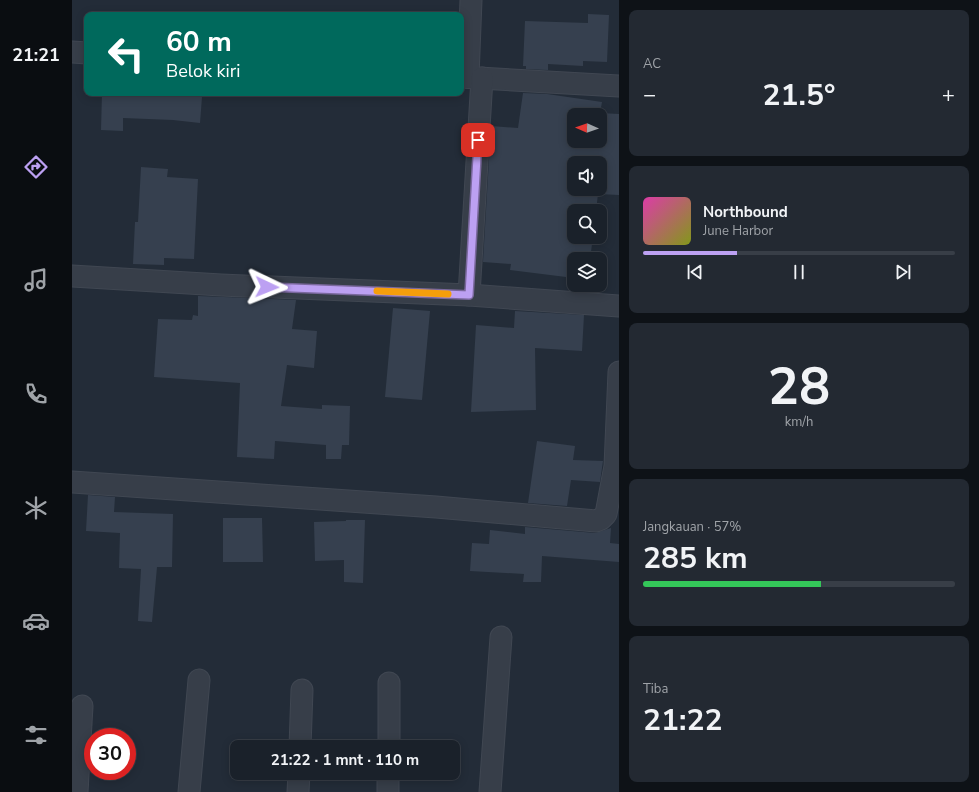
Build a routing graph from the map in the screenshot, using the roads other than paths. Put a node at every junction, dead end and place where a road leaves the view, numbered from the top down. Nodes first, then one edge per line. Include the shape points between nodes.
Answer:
1 (471, 0) edge
2 (72, 52) edge
3 (84, 53) edge
4 (470, 78) edge
5 (619, 86) edge
6 (72, 276) edge
7 (469, 295) junction
8 (619, 306) edge
9 (619, 372) edge
10 (72, 482) edge
11 (501, 637) dead end
12 (199, 680) dead end
13 (389, 683) dead end
14 (302, 690) dead end
15 (82, 706) dead end
16 (300, 740) edge
17 (389, 740) edge
18 (299, 780) edge
19 (388, 780) edge
20 (77, 792) edge
21 (189, 792) edge
22 (298, 792) edge
23 (388, 792) edge
24 (490, 792) edge

1 - 4 street
2 - 3 street
4 - 5 street
4 - 7 street
6 - 7 street
7 - 8 street
9 - 10 street via 615,466 606,514 601,519
11 - 24 street
12 - 21 street
13 - 17 street
14 - 16 street
15 - 20 street
18 - 22 street
19 - 23 street

